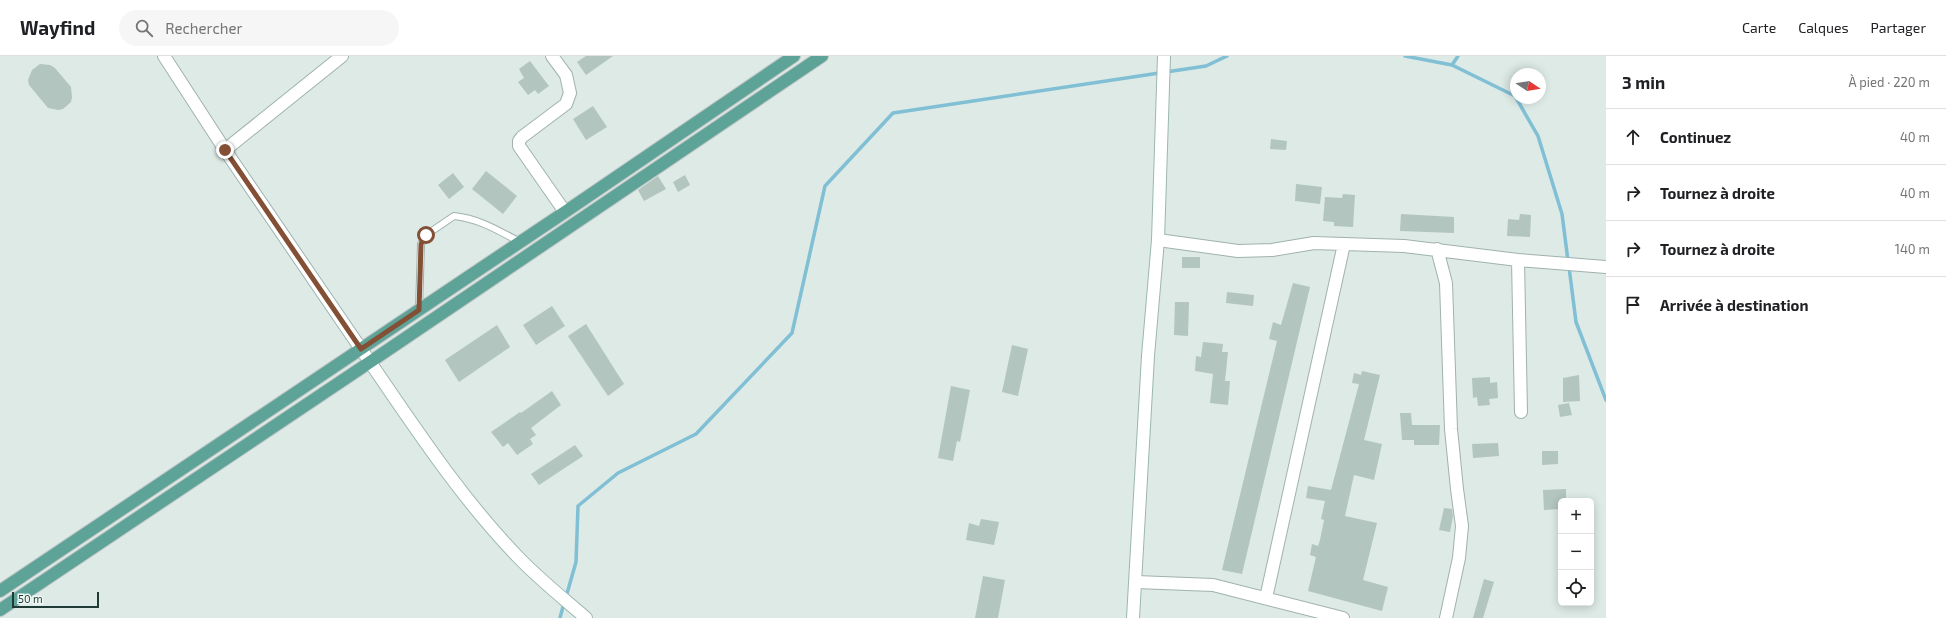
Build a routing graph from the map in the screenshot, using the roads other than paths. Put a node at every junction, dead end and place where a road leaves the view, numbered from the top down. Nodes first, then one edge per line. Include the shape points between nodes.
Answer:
1 (164, 56) edge
2 (342, 56) edge
3 (552, 56) edge
4 (794, 56) edge
5 (822, 56) edge
6 (1164, 56) edge
7 (225, 150) junction
8 (565, 212) junction
9 (1158, 240) junction
10 (520, 242) junction
11 (1344, 244) junction
12 (1437, 250) junction
13 (1518, 260) junction
14 (1606, 267) edge
15 (419, 310) junction
16 (361, 349) junction
17 (370, 362) junction
18 (1521, 412) dead end
19 (1136, 582) junction
20 (0, 591) edge
21 (1266, 598) junction
22 (0, 610) edge
23 (586, 618) edge
24 (1133, 618) edge
25 (1343, 618) edge
26 (1446, 618) edge

1 - 7 street
2 - 7 street
3 - 8 street via 566,75 569,84 570,93 566,104 522,137 519,146
4 - 8 main road
5 - 17 main road
6 - 9 street
7 - 16 street
8 - 10 main road
9 - 11 street via 1238,251 1272,250 1314,243
9 - 19 street via 1148,356
10 - 15 main road
10 - 15 lane via 472,218 454,216 426,235 421,244
11 - 12 street
11 - 21 street
12 - 13 street
12 - 26 street via 1446,284 1451,429 1462,526 1459,558
13 - 14 street
13 - 18 street
15 - 16 main road
16 - 17 street
16 - 20 main road
17 - 22 main road
17 - 23 street via 464,494 543,582
19 - 21 street via 1213,585
19 - 24 street
21 - 25 street

